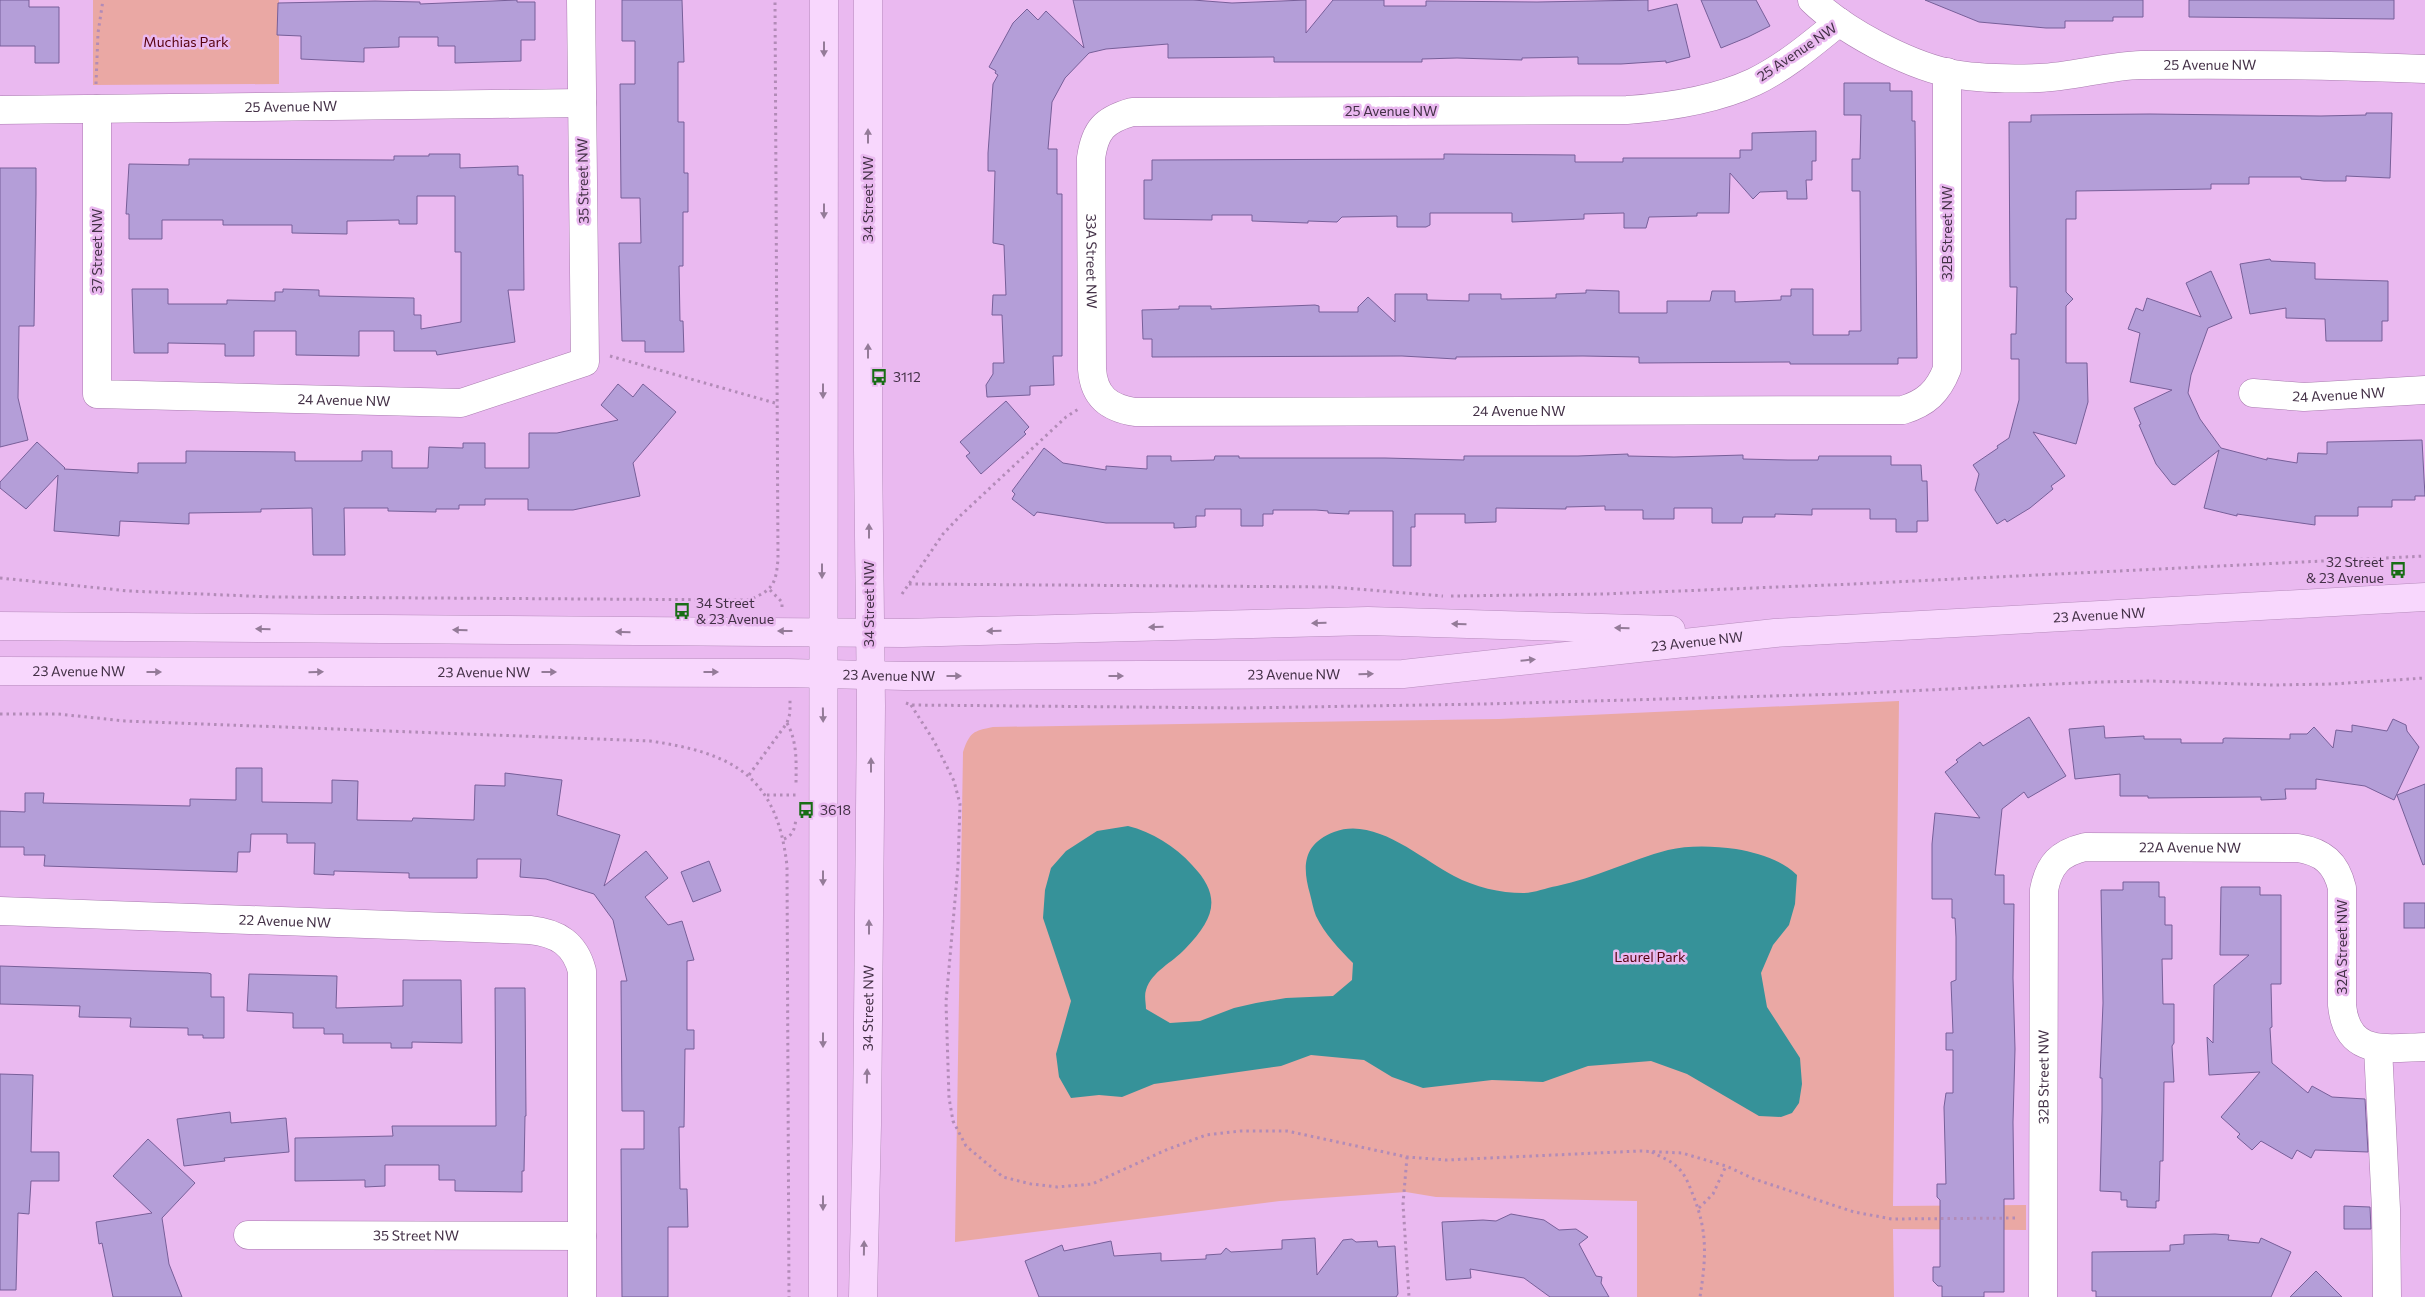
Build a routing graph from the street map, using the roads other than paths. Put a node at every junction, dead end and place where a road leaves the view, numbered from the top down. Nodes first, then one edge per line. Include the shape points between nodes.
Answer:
1 (581, 0) edge
2 (824, 0) edge
3 (868, 0) edge
4 (1812, 0) edge
5 (1839, 22) junction
6 (2425, 69) edge
7 (1947, 72) junction
8 (582, 103) junction
9 (97, 109) junction
10 (0, 110) edge
11 (1103, 125) joint
12 (585, 356) joint
13 (2425, 390) edge
14 (1936, 392) joint
15 (2253, 393) dead end
16 (97, 394) joint
17 (1100, 398) joint
18 (2425, 597) edge
19 (0, 626) edge
20 (822, 632) junction
21 (869, 632) junction
22 (1775, 633) junction
23 (0, 671) edge
24 (822, 673) junction
25 (870, 675) junction
26 (2326, 857) joint
27 (2057, 860) joint
28 (0, 911) edge
29 (2367, 1043) junction
30 (2425, 1046) edge
31 (248, 1235) dead end
32 (582, 1236) junction
33 (582, 1297) edge
34 (823, 1297) edge
35 (862, 1297) edge
36 (2043, 1297) edge
37 (2387, 1297) edge

1 - 8 street, 35 Street NW
2 -> 20 main road
21 -> 3 main road, 34 Street NW
4 - 5 street
5 - 7 street, 25 Avenue NW via 1894,53
5 - 11 street, 25 Avenue NW via 1802,52 1754,82 1694,102 1661,108 1132,112
6 - 7 street, 25 Avenue NW via 2139,66 2040,78 1970,76
7 - 14 street, 32B Street NW via 1947,369
8 - 9 street, 25 Avenue NW
8 - 12 street, 35 Street NW
9 - 10 street, 25 Avenue NW
9 - 16 street, 37 Street NW
11 - 17 street, 33A Street NW via 1093,143 1091,158 1092,369
12 - 16 street, 24 Avenue NW via 461,403
13 - 15 street, 24 Avenue NW via 2304,397
14 - 17 street, 24 Avenue NW via 1917,406 1903,410 1135,412 1113,406
18 - 22 main road, 23 Avenue NW
20 -> 19 main road, 23 Avenue NW
20 - 21 main road, 23 Avenue NW
20 - 24 main road
22 -> 21 main road, 23 Avenue NW via 1368,622
21 - 25 main road, 34 Street NW
25 -> 22 main road, 23 Avenue NW via 1403,674
23 -> 24 main road, 23 Avenue NW
24 - 25 main road, 23 Avenue NW
24 -> 34 main road
35 -> 25 main road, 34 Street NW via 869,966
26 - 27 street, 22A Avenue NW via 2298,848 2085,847 2069,851
26 - 29 street, 32A Street NW via 2339,876 2342,888 2344,1019
27 - 36 street, 32B Street NW via 2046,876 2044,890
28 - 32 street, 22 Avenue NW via 530,930 557,935 579,961 582,979
29 - 30 street
29 - 37 street via 2386,1209
31 - 32 street, 35 Street NW
32 - 33 street

